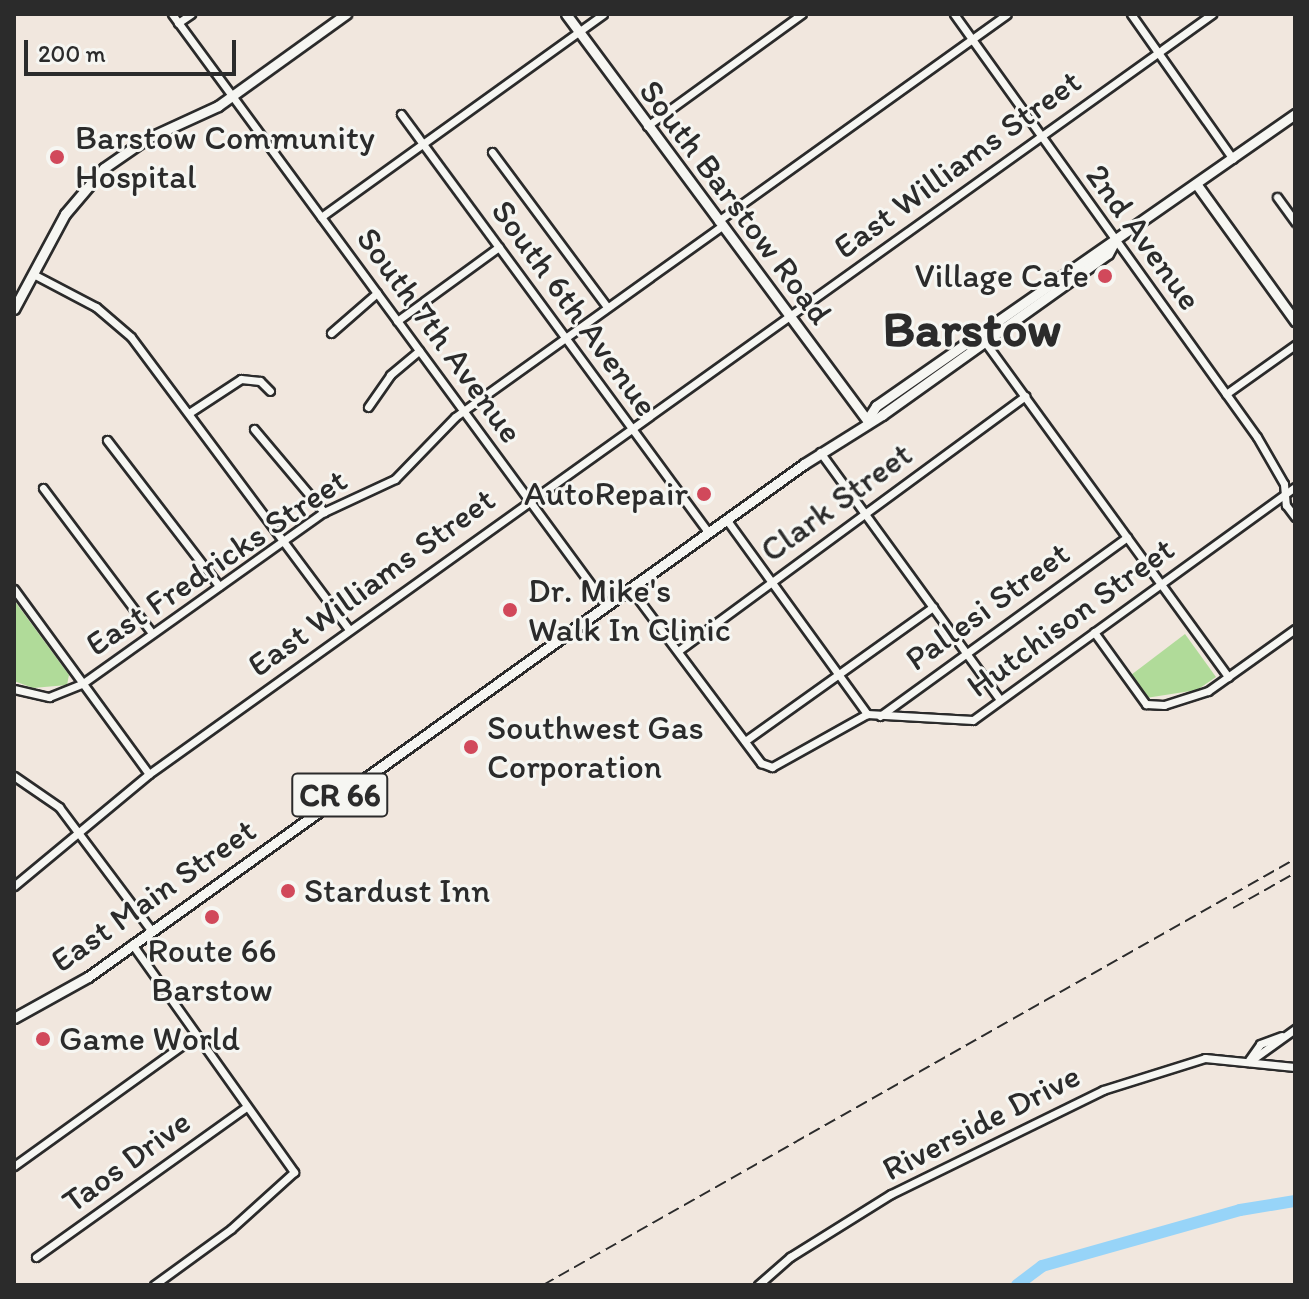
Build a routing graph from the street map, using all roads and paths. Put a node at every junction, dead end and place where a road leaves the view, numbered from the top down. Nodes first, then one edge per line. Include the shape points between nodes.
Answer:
1 (172, 14) edge
2 (191, 14) edge
3 (346, 14) edge
4 (566, 14) edge
5 (603, 14) edge
6 (802, 14) edge
7 (954, 14) edge
8 (1007, 14) edge
9 (1131, 14) edge
10 (1212, 14) edge
11 (178, 23) junction
12 (578, 32) junction
13 (971, 40) junction
14 (1158, 53) junction
15 (232, 96) junction
16 (401, 114) dead end
17 (1295, 114) edge
18 (647, 126) junction
19 (1040, 136) junction
20 (424, 144) junction
21 (492, 152) dead end
22 (1233, 159) junction
23 (1197, 185) junction
24 (1277, 197) dead end
25 (321, 217) junction
26 (1295, 222) edge
27 (720, 224) junction
28 (1115, 241) junction
29 (499, 247) junction
30 (35, 275) junction
31 (377, 293) junction
32 (607, 307) junction
33 (14, 309) edge
34 (788, 317) junction
35 (397, 321) junction
36 (1295, 321) edge
37 (331, 333) dead end
38 (564, 338) junction
39 (985, 342) junction
40 (1295, 345) edge
41 (419, 351) junction
42 (270, 391) dead end
43 (1226, 394) junction
44 (1025, 396) junction
45 (368, 407) dead end
46 (463, 411) junction
47 (189, 413) junction
48 (867, 420) junction
49 (254, 429) dead end
50 (631, 429) junction
51 (107, 440) dead end
52 (820, 452) junction
53 (1295, 487) edge
54 (43, 488) dead end
55 (1285, 494) junction
56 (530, 501) junction
57 (324, 512) junction
58 (865, 513) junction
59 (1295, 517) edge
60 (726, 519) junction
61 (708, 532) junction
62 (1127, 537) junction
63 (284, 541) junction
64 (770, 581) junction
65 (1161, 584) junction
66 (219, 586) junction
67 (630, 588) junction
68 (14, 589) edge
69 (606, 605) junction
70 (933, 607) junction
71 (1295, 629) edge
72 (349, 630) junction
73 (1094, 632) junction
74 (152, 633) junction
75 (678, 651) junction
76 (966, 654) junction
77 (839, 675) junction
78 (1228, 677) junction
79 (83, 683) junction
80 (14, 689) edge
81 (1000, 700) junction
82 (867, 714) junction
83 (878, 718) junction
84 (745, 741) junction
85 (149, 774) junction
86 (14, 776) edge
87 (80, 834) junction
88 (14, 886) edge
89 (151, 930) junction
90 (132, 944) junction
91 (14, 1018) edge
92 (1295, 1029) edge
93 (195, 1036) junction
94 (1249, 1062) junction
95 (1295, 1067) edge
96 (246, 1107) junction
97 (14, 1166) edge
98 (36, 1257) dead end
99 (154, 1285) edge
100 (758, 1285) edge

1 - 11 street, South 7th Avenue
2 - 11 street
3 - 15 main road
4 - 12 main road, South Barstow Road
5 - 12 street
6 - 18 street
7 - 13 street, 2nd Avenue
8 - 13 street, East Fredricks Street
9 - 14 street
10 - 14 street, East Williams Street
11 - 15 street, South 7th Avenue
12 - 18 main road, South Barstow Road
12 - 20 street
13 - 19 street, 2nd Avenue
13 - 27 street, East Fredricks Street
14 - 19 street, East Williams Street
14 - 22 street
15 - 25 street, South 7th Avenue
15 - 30 main road via 146,139 104,168 65,214
16 - 20 street, South 6th Avenue
17 - 22 main road, CR 66
18 - 27 main road, South Barstow Road
19 - 28 street, 2nd Avenue
19 - 34 street, East Williams Street
20 - 25 street
20 - 29 street, South 6th Avenue
21 - 32 street
22 - 23 main road, CR 66
23 - 28 main road, East Main Street / CR 66
23 - 36 main road
24 - 26 street
25 - 31 street, South 7th Avenue
27 - 32 street, East Fredricks Street
27 - 34 main road, South Barstow Road
28 - 39 main road, East Main Street / CR 66 via 1108,254
28 - 43 street, 2nd Avenue
28 - 48 main road, East Main Street / CR 66 via 902,387
29 - 35 street
29 - 38 street, South 6th Avenue
30 - 33 main road
30 - 47 street via 114,320
31 - 35 street, South 7th Avenue
31 - 37 street
32 - 38 street, East Fredricks Street
34 - 48 main road, South Barstow Road
34 - 50 street, East Williams Street
35 - 41 street, South 7th Avenue
38 - 46 street, East Fredricks Street
38 - 50 street, South 6th Avenue
39 - 44 street
39 - 48 main road, East Main Street / CR 66 via 882,415
40 - 43 street
41 - 45 street via 390,375
41 - 46 street, South 7th Avenue
42 - 47 street via 260,381 241,379
43 - 55 street, 2nd Avenue via 1257,437
44 - 58 street, Clark Street
44 - 62 street
46 - 56 street, South 7th Avenue
46 - 57 street, East Fredricks Street via 395,479
47 - 63 street
48 - 52 main road, East Main Street / CR 66
49 - 57 street
50 - 56 street, East Williams Street
50 - 61 street, South 6th Avenue
51 - 66 street
52 - 58 street
52 - 60 main road, East Main Street / CR 66
53 - 55 street, Hutchison Street
54 - 74 street
55 - 59 street, 2nd Avenue
55 - 65 street, Hutchison Street
56 - 69 street, South 7th Avenue
56 - 72 street, East Williams Street
57 - 63 street, East Fredricks Street
58 - 64 street, Clark Street
58 - 70 street
60 - 61 main road, East Main Street / CR 66
60 - 64 street
61 - 67 main road, East Main Street / CR 66
62 - 65 street
62 - 76 street, Pallesi Street
63 - 66 street, East Fredricks Street
63 - 72 street
64 - 75 street, Clark Street
64 - 77 street
65 - 73 street, Hutchison Street
65 - 78 street
66 - 74 street, East Fredricks Street
67 - 69 main road, East Main Street / CR 66
67 - 75 street
68 - 79 street
69 - 89 main road, East Main Street / CR 66
70 - 76 street
70 - 77 street
71 - 78 street
72 - 85 street, East Williams Street
73 - 78 street via 1146,704 1182,701
73 - 81 street, Hutchison Street
74 - 79 street, East Fredricks Street
75 - 84 street
76 - 81 street
76 - 83 street, Pallesi Street
77 - 82 street
77 - 84 street
79 - 80 street, East Fredricks Street via 49,697
79 - 85 street
81 - 83 street, Hutchison Street via 973,720
82 - 83 street, Hutchison Street
82 - 84 street via 772,767 761,763
85 - 87 street, East Williams Street
86 - 87 street via 45,794
87 - 88 street, East Williams Street
87 - 89 street
89 - 90 main road, East Main Street / CR 66
90 - 91 main road, East Main Street / CR 66 via 88,977
90 - 93 street
92 - 94 street via 1260,1044
93 - 96 street
93 - 97 street
94 - 95 street, Riverside Drive
94 - 100 street, Riverside Drive via 1189,1061 1060,1109 891,1194 790,1257
96 - 98 street, Taos Drive
96 - 99 street via 294,1172 231,1229

